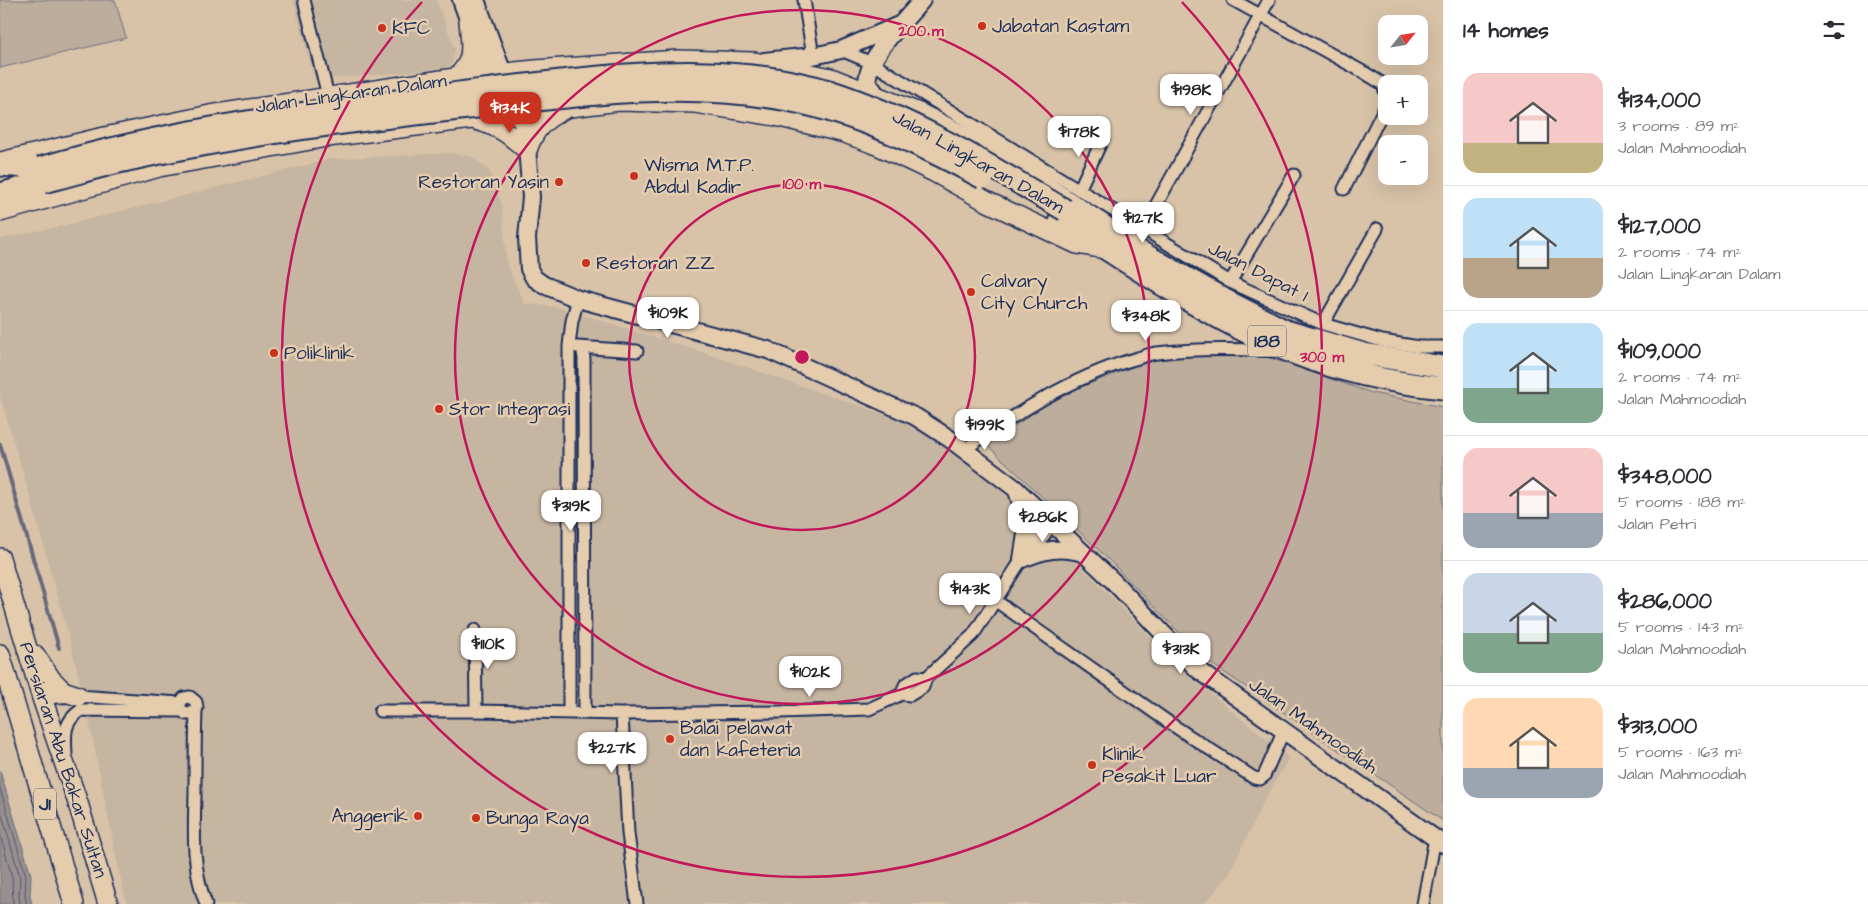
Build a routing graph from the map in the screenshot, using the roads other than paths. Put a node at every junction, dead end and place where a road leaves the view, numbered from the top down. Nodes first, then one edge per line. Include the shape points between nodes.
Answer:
1 (304, 0) edge
2 (460, 0) edge
3 (476, 0) edge
4 (804, 0) edge
5 (922, 0) edge
6 (1233, 0) edge
7 (1269, 0) edge
8 (1261, 15) junction
9 (469, 22) junction
10 (901, 24) junction
11 (841, 50) junction
12 (813, 56) junction
13 (754, 62) junction
14 (872, 64) junction
15 (496, 74) junction
16 (455, 78) junction
17 (1378, 81) edge
18 (876, 94) junction
19 (328, 96) junction
20 (567, 108) junction
21 (512, 114) junction
22 (472, 119) junction
23 (1378, 121) edge
24 (166, 124) junction
25 (1103, 138) dead end
26 (527, 150) junction
27 (0, 164) edge
28 (159, 167) junction
29 (42, 175) junction
30 (1294, 175) dead end
31 (0, 179) edge
32 (1344, 189) dead end
33 (1079, 190) junction
34 (0, 194) edge
35 (0, 212) edge
36 (1063, 215) junction
37 (1143, 229) junction
38 (1377, 229) dead end
39 (1108, 250) junction
40 (1165, 266) junction
41 (1230, 282) junction
42 (578, 298) junction
43 (1323, 324) junction
44 (569, 346) junction
45 (1443, 347) edge
46 (582, 348) junction
47 (638, 351) dead end
48 (1292, 352) junction
49 (1443, 367) edge
50 (1443, 388) edge
51 (964, 450) junction
52 (1016, 490) junction
53 (1049, 520) junction
54 (1083, 553) junction
55 (0, 558) edge
56 (1022, 559) junction
57 (996, 601) junction
58 (475, 630) dead end
59 (22, 632) junction
60 (0, 654) edge
61 (78, 696) junction
62 (42, 698) junction
63 (180, 707) junction
64 (380, 711) dead end
65 (476, 711) junction
66 (569, 713) junction
67 (585, 713) junction
68 (622, 714) junction
69 (1284, 730) junction
70 (66, 768) junction
71 (1439, 841) edge
72 (74, 904) edge
73 (108, 904) edge
74 (206, 904) edge
75 (637, 904) edge
76 (1423, 904) edge

1 - 19 street
2 - 9 main road
3 - 15 main road
4 - 12 street
5 - 10 main road
6 - 8 street
7 - 8 street
8 - 17 street
8 - 37 street
9 - 15 main road
9 - 16 main road via 470,57 466,67
10 - 11 main road
10 - 14 main road
11 - 12 main road
11 - 14 street, Jalan Dapat 1
12 - 13 main road
13 - 15 main road, Jalan Lingkaran Dalam via 678,60
13 - 18 main road, Jalan Lingkaran Dalam via 831,78
14 - 18 main road via 867,81
14 - 33 street, Jalan Dapat 1
15 - 16 main road, Jalan Lingkaran Dalam
15 - 21 main road, Jalan Mahmoodiah
16 - 19 main road, Jalan Lingkaran Dalam
18 - 40 main road, Jalan Lingkaran Dalam via 919,112 993,151
19 - 24 main road, Jalan Lingkaran Dalam
20 - 21 main road, Jalan Lingkaran Dalam
20 - 26 main road via 537,128
20 - 39 main road, Jalan Lingkaran Dalam via 619,101 695,103 812,124 878,145 1077,244
21 - 22 main road, Jalan Lingkaran Dalam
21 - 26 main road, Jalan Mahmoodiah via 516,136
22 - 26 main road via 504,130
22 - 28 main road, Jalan Lingkaran Dalam via 327,137
23 - 32 street
24 - 27 main road, Jalan Lingkaran Dalam
24 - 28 main road via 155,131 147,146
25 - 33 street
26 - 42 main road, Jalan Mahmoodiah via 531,197 527,238 531,274 544,285
27 - 29 highway
28 - 35 main road, Jalan Lingkaran Dalam
29 - 31 highway
29 - 34 highway
29 - 36 highway, Jalan Lingkaran Dalam / 188, bridge via 188,147 360,120 609,92 670,89 778,98 839,113 919,146
30 - 41 street
33 - 37 street, Jalan Dapat 1
36 - 39 highway, Jalan Lingkaran Dalam / 188
36 - 40 highway, Jalan Lingkaran Dalam / 188
37 - 41 street, Jalan Dapat 1
38 - 43 street
39 - 48 highway, Jalan Lingkaran Dalam / 188 via 1218,318
40 - 49 highway, Jalan Lingkaran Dalam / 188 via 1286,331 1364,354
41 - 43 street, Jalan Dapat 1
42 - 44 street
42 - 51 main road, Jalan Mahmoodiah via 768,350 916,417
43 - 45 street, Jalan Dapat 1 via 1382,341
44 - 46 street
44 - 66 street
46 - 47 street
46 - 67 street
48 - 50 highway, Jalan Lingkaran Dalam / 188 via 1359,374
48 - 51 street via 1227,349 1156,353 1118,364 1080,379
51 - 52 main road, Jalan Mahmoodiah
52 - 53 main road, Jalan Mahmoodiah
52 - 56 main road via 1027,528
53 - 54 main road, Jalan Mahmoodiah
53 - 56 street via 1027,543
54 - 56 main road via 1050,549
54 - 69 main road, Jalan Mahmoodiah via 1196,668
55 - 59 main road, Persiaran Abu Bakar Sultan / J1
56 - 57 street
57 - 68 street via 973,634 926,678 917,677 905,685 902,694 869,709
57 - 69 street via 1254,778 1264,776
58 - 65 street
59 - 61 main road via 51,679 63,691
59 - 62 main road, Persiaran Abu Bakar Sultan / J1
60 - 72 main road, Persiaran Abu Bakar Sultan / J1
61 - 62 street
61 - 63 street
62 - 70 main road, Persiaran Abu Bakar Sultan / J1
63 - 70 street via 81,710 71,716 66,726
63 - 74 street via 184,698 192,698 196,702 194,846 196,869
64 - 65 street
65 - 66 street
66 - 67 street
67 - 68 street
68 - 75 street via 628,833
69 - 71 main road, Jalan Mahmoodiah
70 - 73 main road, Persiaran Abu Bakar Sultan / J1
71 - 76 street

